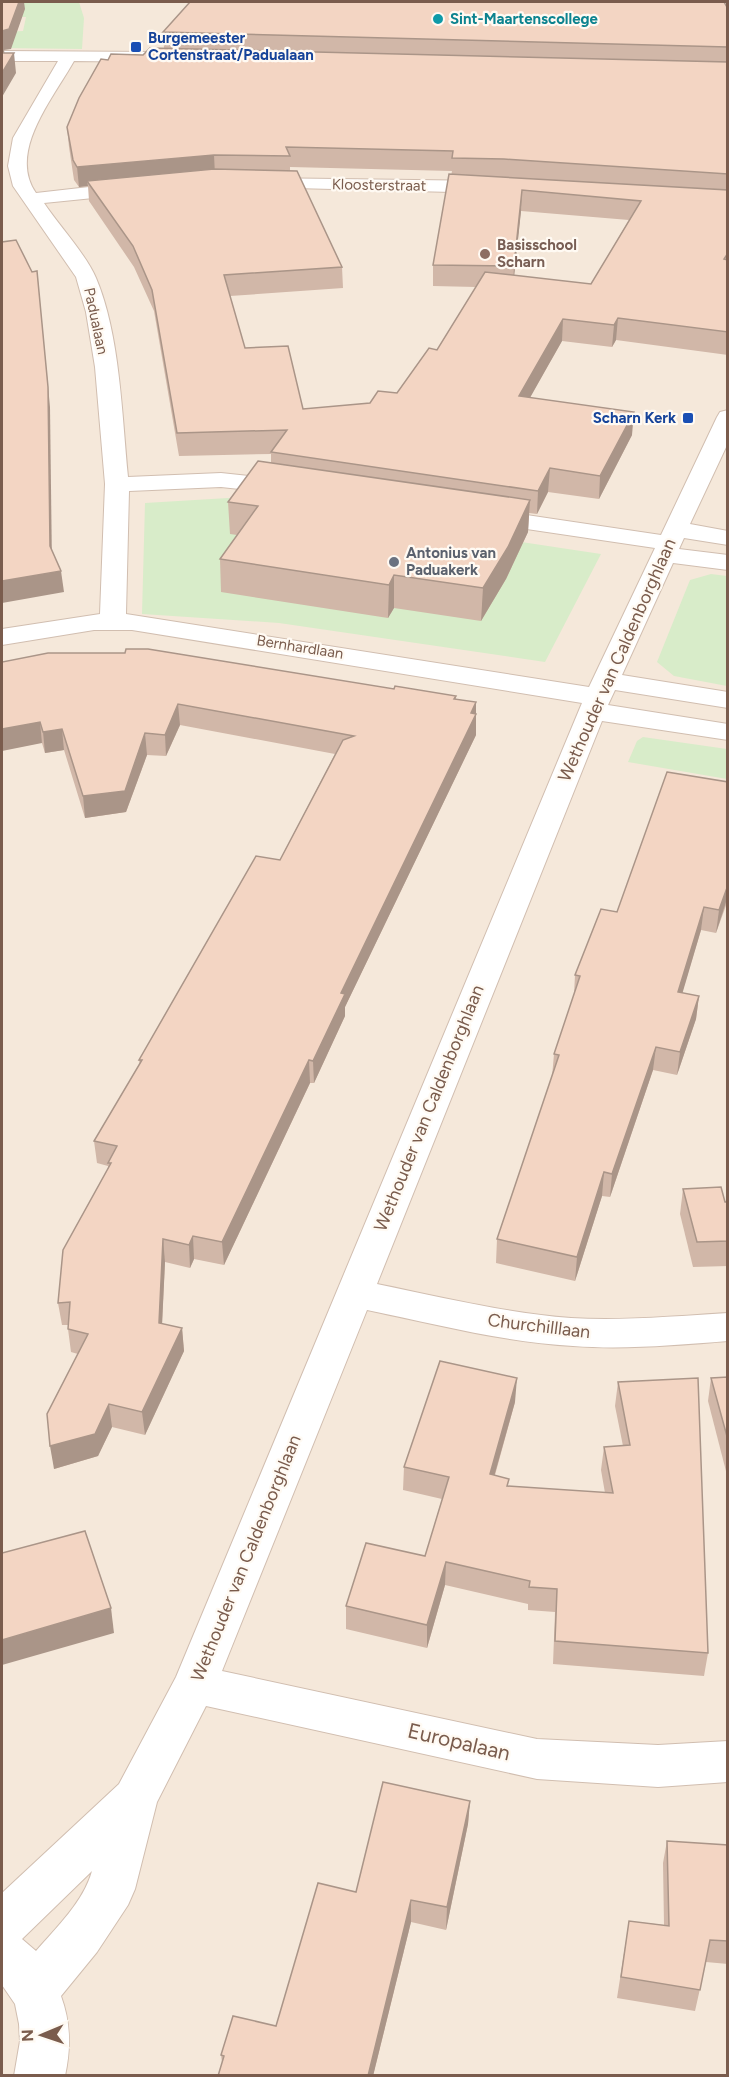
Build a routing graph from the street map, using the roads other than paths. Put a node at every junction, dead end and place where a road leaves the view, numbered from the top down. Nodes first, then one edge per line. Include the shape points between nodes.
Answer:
1 (2, 56) edge
2 (69, 56) junction
3 (170, 57) edge
4 (239, 182) edge
5 (155, 186) edge
6 (514, 187) edge
7 (32, 199) junction
8 (728, 417) edge
9 (117, 484) junction
10 (309, 490) edge
11 (469, 514) edge
12 (728, 538) edge
13 (669, 542) junction
14 (728, 563) edge
15 (113, 621) junction
16 (2, 637) edge
17 (599, 696) junction
18 (728, 700) edge
19 (728, 732) edge
20 (354, 1293) junction
21 (728, 1327) edge
22 (195, 1684) junction
23 (728, 1761) edge
24 (135, 1799) junction
25 (2, 1925) edge
26 (2, 1953) edge
27 (35, 1990) junction
28 (39, 2076) edge

1 - 2 street
2 - 3 street
2 - 7 street, Padualaan via 19,146 18,176
4 - 6 street, Kloosterstraat
5 - 7 street
7 - 9 street, Padualaan via 86,277 106,367
8 - 13 street, Wethouder van Caldenborghlaan
9 - 10 street via 221,480
9 - 15 street, Padualaan
11 - 13 street
12 - 13 street
13 - 14 street
13 - 17 street, Wethouder van Caldenborghlaan
15 - 16 street, Bernhardlaan
15 - 17 street, Bernhardlaan
17 - 18 street
17 - 19 street
17 - 20 street, Wethouder van Caldenborghlaan
20 - 21 street, Churchilllaan via 568,1332
20 - 22 street, Wethouder van Caldenborghlaan
22 - 23 street, Europalaan via 537,1759 658,1766
22 - 24 street, Wethouder van Caldenborghlaan
24 - 25 street, Wethouder van Caldenborghlaan
24 - 27 street, Wethouder van Caldenborghlaan via 111,1889 80,1936
26 - 27 street via 26,1975
27 - 28 street via 45,2030

